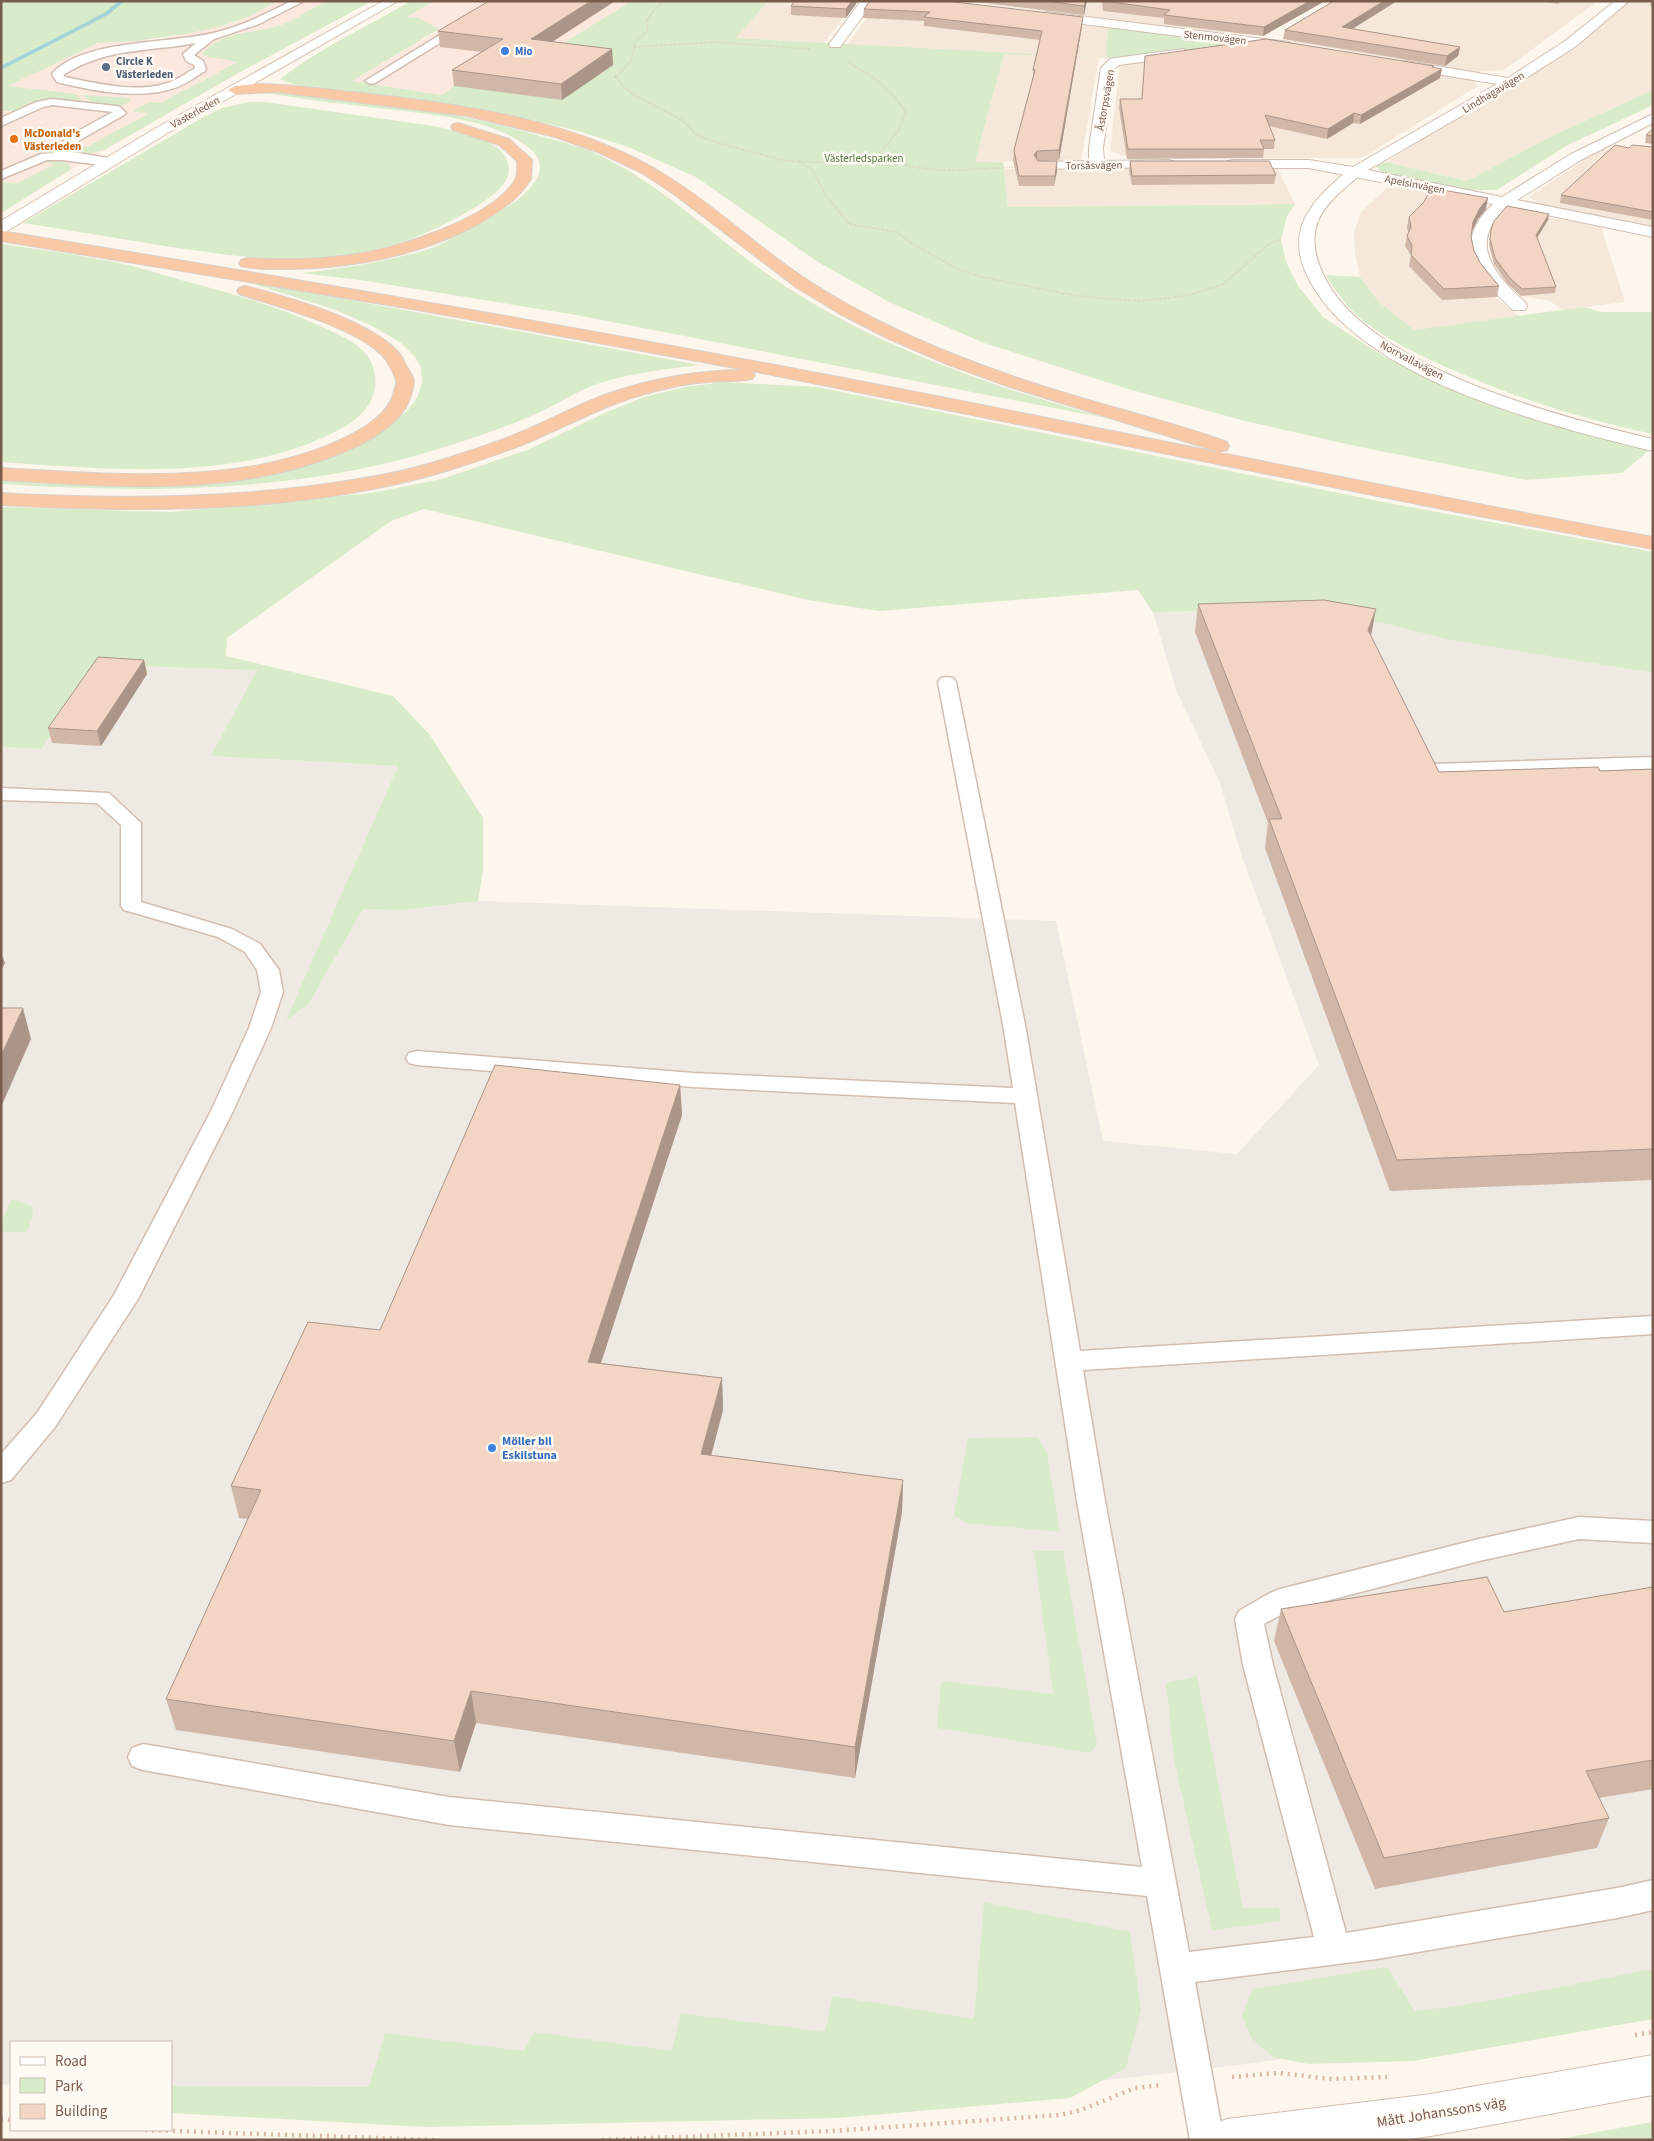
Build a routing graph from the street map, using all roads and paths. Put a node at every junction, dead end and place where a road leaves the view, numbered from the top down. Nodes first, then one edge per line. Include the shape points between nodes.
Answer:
1 (299, 1) edge
2 (392, 1) edge
3 (503, 1) edge
4 (664, 1) edge
5 (868, 1) edge
6 (1623, 1) edge
7 (1038, 15) edge
8 (1282, 33) edge
9 (210, 38) junction
10 (1265, 42) junction
11 (634, 48) junction
12 (838, 48) junction
13 (1304, 49) edge
14 (1389, 62) edge
15 (371, 81) dead end
16 (1510, 82) junction
17 (156, 89) junction
18 (235, 90) junction
19 (127, 108) junction
20 (346, 110) dead end
21 (16, 116) junction
22 (1653, 118) edge
23 (1, 123) edge
24 (445, 124) dead end
25 (91, 130) junction
26 (1603, 141) junction
27 (1628, 146) edge
28 (62, 156) junction
29 (109, 162) junction
30 (799, 162) junction
31 (1184, 164) edge
32 (1222, 164) edge
33 (898, 165) junction
34 (1096, 165) junction
35 (1042, 166) joint
36 (1355, 172) junction
37 (1, 175) edge
38 (1504, 202) junction
39 (1, 228) edge
40 (1307, 232) junction
41 (1653, 232) edge
42 (1, 236) edge
43 (68, 243) junction
44 (173, 258) junction
45 (149, 261) junction
46 (1519, 306) dead end
47 (834, 381) junction
48 (1653, 445) edge
49 (1227, 448) junction
50 (1, 474) edge
51 (1, 499) edge
52 (1653, 528) edge
53 (1653, 543) edge
54 (947, 682) dead end
55 (1653, 763) edge
56 (1434, 770) edge
57 (1, 794) edge
58 (417, 1058) dead end
59 (1026, 1096) junction
60 (1653, 1325) edge
61 (1069, 1362) junction
62 (1, 1473) edge
63 (1653, 1532) edge
64 (143, 1757) dead end
65 (1160, 1883) junction
66 (1653, 1896) edge
67 (1334, 1949) junction
68 (1176, 1969) junction
69 (1653, 2032) edge
70 (1627, 2037) dead end
71 (1653, 2075) edge
72 (1394, 2077) dead end
73 (1197, 2081) junction
74 (168, 2131) edge
75 (434, 2140) edge
76 (602, 2140) edge
77 (1207, 2140) edge
78 (1227, 2140) edge

1 - 9 lane via 257,23
2 - 18 street, Västerleden
3 - 15 lane
4 - 11 path via 646,22 648,32 635,42
5 - 12 street
6 - 16 street, Lindhagavägen via 1570,44
7 - 10 street, Stenmovägen
8 - 10 street, Åstorpsvägen
9 - 17 lane via 188,54 201,68 181,81
9 - 17 lane via 102,52 57,74 61,80 86,84
10 - 13 street, Stenmovägen
10 - 34 street, Åstorpsvägen via 1110,64
11 - 12 path via 741,42
11 - 30 path via 631,61 616,77 624,88 682,120 696,135 765,157
12 - 33 path via 855,68 870,75 894,96 906,112 898,131 879,154
14 - 16 street
16 - 36 street, Lindhagavägen
17 - 19 lane
18 - 20 highway via 260,100
18 - 29 street, Västerleden
18 - 49 highway via 277,88 476,115 561,134 599,147 647,170 681,192 777,267 834,303 895,335 1058,397
19 - 21 lane via 52,102
19 - 25 lane
21 - 23 lane
21 - 25 lane via 48,108 69,110
22 - 26 street
24 - 44 highway via 505,143 527,163 525,178 513,195 465,224 409,247 358,259 274,264
25 - 28 lane via 67,143 59,151
26 - 27 street
26 - 38 street
28 - 29 lane
28 - 37 lane via 39,159
29 - 39 street, Västerleden
30 - 33 path
30 - 40 path via 812,169 825,194 848,224 898,232 911,243 960,270 982,277 1077,296 1140,301 1185,296 1222,286 1269,244 1295,233
31 - 34 street, Torsåsvägen
32 - 36 street via 1309,164
33 - 35 path via 927,169
34 - 35 street, Torsåsvägen
36 - 38 street, Apelsinvägen
36 - 40 street, Norrvallavägen via 1323,200
38 - 41 street, Apelsinvägen
38 - 46 street via 1483,226 1478,245 1480,256 1494,281
39 - 43 highway
40 - 48 street, Norrvallavägen via 1305,249 1308,264 1322,288 1348,320 1379,343 1426,369 1515,407
42 - 43 highway
43 - 44 highway
43 - 45 highway
44 - 49 highway via 667,342
45 - 47 highway
45 - 50 highway via 306,311 360,333 393,357 405,378 397,408 370,432 338,448 255,472 153,481
47 - 51 highway via 741,375 668,383 598,404 498,448 434,468 381,481 313,491 225,502 174,504
47 - 53 highway via 1408,498
49 - 52 highway
54 - 59 lane
55 - 56 lane
57 - 62 lane via 102,797 131,823 131,906 225,933 253,948 268,970 272,992 260,1028 222,1111 125,1299 46,1420
58 - 59 lane via 693,1080
59 - 61 lane
60 - 61 lane
61 - 65 lane
63 - 67 lane via 1579,1528 1280,1601 1249,1619 1258,1665
64 - 65 lane via 449,1811
65 - 68 lane
66 - 67 lane
67 - 68 lane
68 - 73 lane
69 - 70 path
71 - 78 street, Mått Johanssons väg via 1431,2115
72 - 73 path via 1332,2079 1278,2073
73 - 76 path via 1135,2088 1060,2115 881,2130
73 - 77 lane
74 - 75 path

